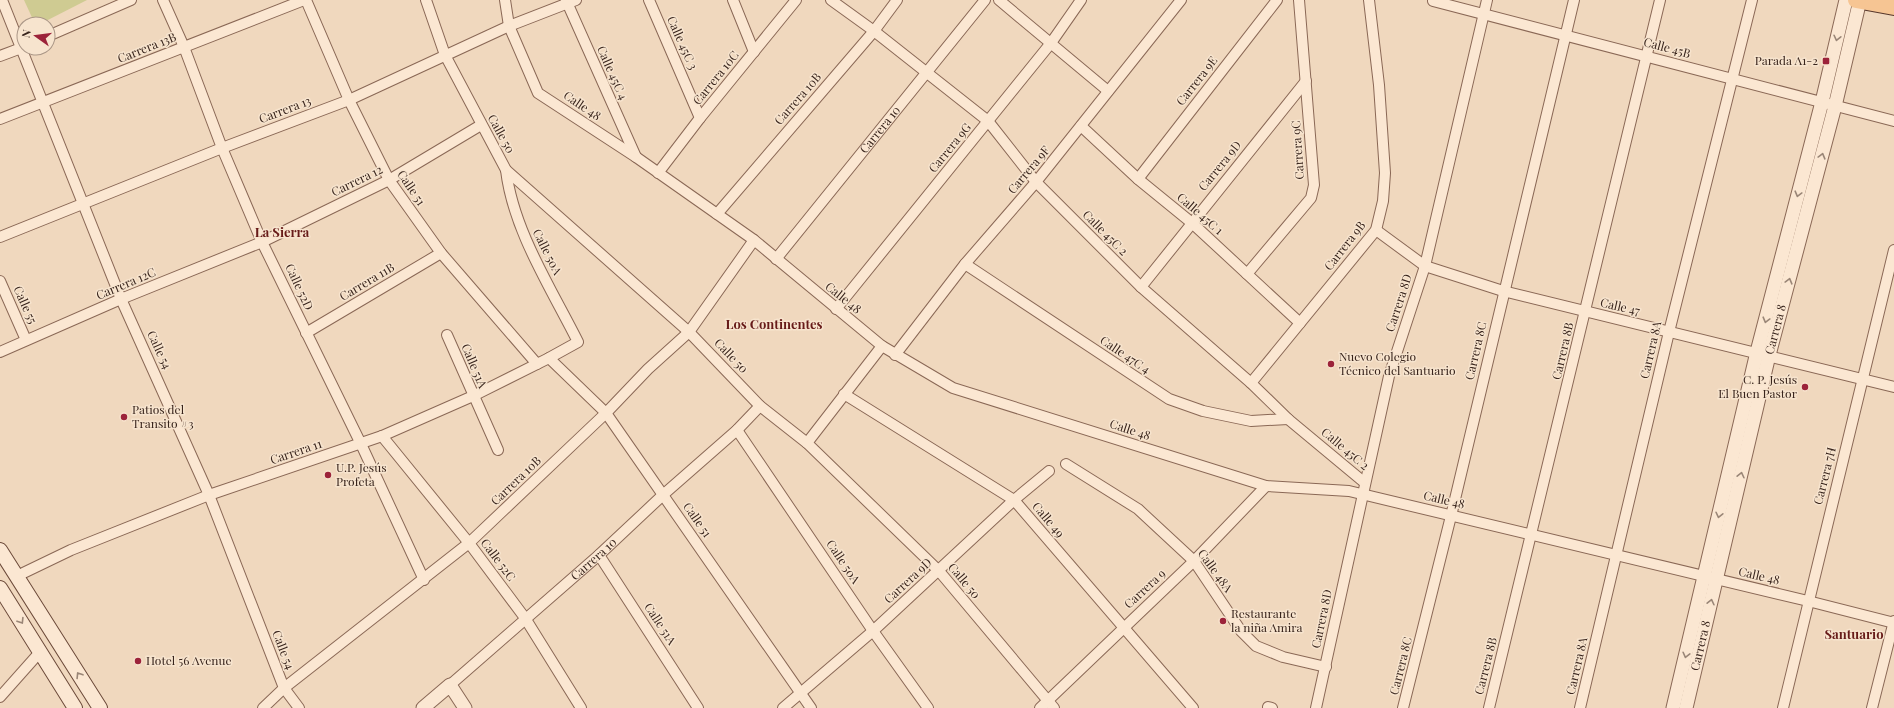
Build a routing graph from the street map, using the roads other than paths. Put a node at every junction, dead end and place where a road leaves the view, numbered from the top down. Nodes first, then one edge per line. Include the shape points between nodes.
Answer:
1 (2, 0) edge
2 (131, 0) edge
3 (163, 0) edge
4 (305, 0) edge
5 (426, 0) edge
6 (505, 0) edge
7 (649, 0) edge
8 (732, 0) edge
9 (796, 0) edge
10 (831, 0) edge
11 (896, 0) edge
12 (985, 0) edge
13 (999, 0) edge
14 (1081, 0) edge
15 (1181, 0) edge
16 (1277, 0) edge
17 (1299, 0) edge
18 (1369, 0) edge
19 (1487, 0) edge
20 (1574, 0) edge
21 (1660, 0) edge
22 (1752, 0) edge
23 (1855, 0) edge
24 (569, 1) edge
25 (1433, 1) edge
26 (1894, 7) edge
27 (1483, 14) junction
28 (509, 26) junction
29 (16, 31) edge
30 (874, 31) junction
31 (56, 33) edge
32 (1566, 36) junction
33 (1051, 43) junction
34 (184, 47) junction
35 (16, 50) edge
36 (754, 52) junction
37 (445, 55) junction
38 (0, 56) edge
39 (26, 56) edge
40 (1647, 56) junction
41 (927, 72) junction
42 (1733, 80) junction
43 (1306, 81) junction
44 (1108, 91) junction
45 (349, 100) junction
46 (43, 103) junction
47 (1829, 104) junction
48 (700, 118) junction
49 (0, 119) edge
50 (988, 121) junction
51 (1894, 121) edge
52 (481, 124) junction
53 (1081, 126) junction
54 (222, 148) junction
55 (636, 157) junction
56 (506, 170) junction
57 (658, 173) junction
58 (1138, 179) junction
59 (388, 180) junction
60 (1036, 182) junction
61 (83, 204) junction
62 (717, 214) junction
63 (1192, 223) junction
64 (1376, 230) junction
65 (0, 237) edge
66 (754, 240) junction
67 (262, 242) junction
68 (1894, 250) edge
69 (441, 253) junction
70 (776, 259) junction
71 (965, 264) junction
72 (1425, 266) junction
73 (1248, 274) junction
74 (0, 281) edge
75 (1142, 287) junction
76 (1503, 291) junction
77 (121, 300) junction
78 (836, 309) junction
79 (1585, 312) junction
80 (1300, 323) junction
81 (689, 332) junction
82 (1669, 332) junction
83 (306, 333) junction
84 (447, 335) dead end
85 (26, 340) junction
86 (578, 342) joint
87 (882, 346) junction
88 (0, 352) edge
89 (1763, 354) junction
90 (896, 355) junction
91 (549, 358) junction
92 (537, 364) junction
93 (1863, 378) junction
94 (1251, 383) junction
95 (1894, 387) edge
96 (844, 394) junction
97 (473, 396) junction
98 (760, 406) junction
99 (606, 413) junction
100 (1288, 419) junction
101 (737, 430) junction
102 (382, 436) junction
103 (807, 443) junction
104 (361, 444) junction
105 (498, 450) dead end
106 (1066, 464) dead end
107 (1049, 472) dead end
108 (1365, 482) junction
109 (1266, 486) junction
110 (664, 494) junction
111 (209, 495) junction
112 (1362, 495) junction
113 (1014, 500) junction
114 (1451, 516) junction
115 (1532, 534) junction
116 (469, 543) junction
117 (0, 550) edge
118 (599, 555) junction
119 (1617, 555) junction
120 (1194, 561) junction
121 (939, 570) junction
122 (17, 576) junction
123 (1710, 578) junction
124 (424, 580) junction
125 (0, 588) edge
126 (1808, 601) junction
127 (526, 618) junction
128 (1894, 622) edge
129 (1123, 628) junction
130 (873, 631) junction
131 (40, 652) junction
132 (1326, 667) junction
133 (450, 685) junction
134 (284, 688) junction
135 (801, 692) junction
136 (0, 697) edge
137 (1048, 706) edge
138 (75, 708) edge
139 (100, 708) edge
140 (263, 708) edge
141 (298, 708) edge
142 (423, 708) edge
143 (465, 708) edge
144 (581, 708) edge
145 (698, 708) edge
146 (783, 708) edge
147 (811, 708) edge
148 (928, 708) edge
149 (1193, 708) edge
150 (1316, 708) edge
151 (1404, 708) edge
152 (1489, 708) edge
153 (1580, 708) edge
154 (1673, 708) edge
155 (1686, 708) edge
156 (1782, 708) edge
157 (1872, 708) edge

1 - 29 street, Calle 54
2 - 31 street
3 - 34 street, Calle 52D
4 - 34 street, Carrera 13B
4 - 45 street, Calle 51
5 - 37 street, Calle 50
6 - 28 street, Calle 48
7 - 48 street, Calle 45C 3
8 - 36 street
9 - 36 street, Carrera 10C
10 - 30 street, Calle 45C 2
11 - 30 street, Carrera 10B
12 - 41 street, Carrera 10
13 - 33 street
14 - 33 street, Carrera 9G
15 - 44 street, Carrera 9F
16 - 58 street, Carrera 9E
17 - 43 street, Carrera 9C
18 - 64 street, Carrera 9B via 1379,85 1385,173 1383,201
19 - 27 street, Carrera 8D
20 - 32 street, Carrera 8C
21 - 40 street, Carrera 8B
22 - 42 street, Carrera 8A
23 - 26 main road
23 - 47 street, Carrera 8
24 - 28 street, Carrera 13
24 - 55 street, Calle 45C 4
25 - 27 street, Calle 45B
27 - 32 street, Calle 45B
27 - 72 street, Carrera 8D
28 - 37 street, Carrera 13
28 - 55 street, Calle 48 via 538,93
30 - 41 street, Calle 45C 2
30 - 62 street, Carrera 10B
32 - 40 street, Calle 45B
32 - 76 street, Carrera 8C
33 - 44 street
33 - 50 street, Carrera 9G
34 - 46 street, Carrera 13B
34 - 54 street, Calle 52D
35 - 38 street
36 - 48 street, Carrera 10C
37 - 45 street, Carrera 13
37 - 52 street, Calle 50
39 - 46 street, Calle 54
40 - 42 street, Calle 45B
40 - 79 street, Carrera 8B
41 - 50 street, Calle 45C 2
41 - 70 street, Carrera 10
42 - 47 street, Calle 45B
42 - 82 street, Carrera 8A
43 - 63 street, Carrera 9D
43 - 73 street, Carrera 9C via 1314,185 1310,198
44 - 53 street, Carrera 9F
45 - 54 street, Carrera 13
45 - 59 street, Calle 51
46 - 49 street, Carrera 13B
46 - 61 street, Calle 54
47 - 51 street, Calle 45B
47 - 89 street, Carrera 8
48 - 57 street, Carrera 10C
50 - 60 street, Calle 45C 2
50 - 78 street, Carrera 9G
52 - 56 street, Calle 50
52 - 59 street, Carrera 12
53 - 58 street, Calle 45C 1
53 - 60 street, Carrera 9F
54 - 61 street, Carrera 13
54 - 67 street, Calle 52D
55 - 57 street, Calle 48
56 - 81 street, Calle 50
56 - 86 street, Calle 50A via 509,193 520,226
57 - 62 street, Calle 48
58 - 63 street, Calle 45C 1
59 - 67 street, Carrera 12
59 - 69 street, Calle 51
60 - 71 street, Carrera 9F
60 - 75 street, Calle 45C 2
61 - 65 street, Carrera 13
61 - 77 street, Calle 54
62 - 66 street, Calle 48
63 - 73 street, Calle 45C 1
63 - 75 street, Carrera 9D
64 - 72 street, Calle 47
64 - 80 street, Carrera 9B
66 - 70 street, Calle 48
66 - 81 street, Carrera 10B
67 - 77 street, Carrera 12C
67 - 83 street, Calle 52D
68 - 93 street, Carrera 7H
69 - 83 street, Carrera 11B
69 - 92 street, Calle 51
70 - 78 street, Calle 48
71 - 90 street, Carrera 9F
71 - 100 street, Calle 47C 4 via 1169,399 1203,411 1251,421
72 - 76 street, Calle 47
72 - 108 street, Carrera 8D via 1389,376
73 - 80 street, Calle 45C 1
74 - 85 street, Calle 55
75 - 94 street, Calle 45C 2
76 - 79 street, Calle 47
76 - 114 street, Carrera 8C
77 - 85 street, Carrera 12C
77 - 111 street, Calle 54
78 - 87 street, Calle 48
79 - 82 street, Calle 47
79 - 115 street, Carrera 8B
80 - 94 street, Carrera 9B
81 - 98 street, Calle 50
81 - 99 street, Carrera 10B via 648,369
82 - 89 street, Calle 47
82 - 119 street, Carrera 8A
83 - 104 street, Calle 52D
84 - 97 street, Calle 51A
85 - 88 street, Carrera 12C
86 - 91 street, Carrera 11
87 - 90 street, Calle 48
87 - 96 street
89 - 93 street, Calle 47
89 - 123 street, Carrera 8
90 - 109 street, Calle 48 via 953,388
91 - 92 street, Carrera 11
91 - 99 street, Calle 51
92 - 97 street, Carrera 11
93 - 95 street, Calle 47
93 - 126 street, Carrera 7H
94 - 100 street, Calle 45C 2
96 - 103 street
96 - 113 street, Calle 49
97 - 102 street, Carrera 11
97 - 105 street, Calle 51A
98 - 101 street, Carrera 10
98 - 103 street, Calle 50
99 - 110 street, Calle 51
99 - 116 street, Carrera 10B
100 - 108 street, Calle 45C 2
101 - 110 street, Carrera 10
101 - 130 street, Calle 50A
102 - 104 street, Carrera 11
102 - 116 street, Calle 52C
103 - 121 street, Calle 50
104 - 111 street, Carrera 11
104 - 124 street, Calle 52D
106 - 120 street, Calle 48A via 1138,509
107 - 113 street, Carrera 9D
108 - 112 street, Carrera 8D
109 - 112 street, Calle 48 via 1349,491
109 - 120 street, Carrera 9
110 - 118 street, Carrera 10
110 - 135 street, Calle 51
111 - 122 street, Carrera 11 via 71,550
111 - 134 street, Calle 54
112 - 114 street, Calle 48
112 - 132 street, Carrera 8D
113 - 121 street, Carrera 9D
113 - 129 street, Calle 49
114 - 115 street, Calle 48
114 - 151 street, Carrera 8C
115 - 119 street, Calle 48
115 - 152 street, Carrera 8B
116 - 124 street, Carrera 10B
116 - 127 street, Calle 52C
117 - 122 main road
118 - 127 street, Carrera 10
118 - 145 street, Calle 51A
119 - 123 street, Calle 48
119 - 153 street, Carrera 8A
120 - 129 street, Carrera 9
120 - 132 street, Calle 48A via 1241,631 1256,646 1283,657
121 - 130 street, Carrera 9D
121 - 137 street, Calle 50
139 -> 122 main road
123 - 126 street, Calle 48
123 -> 154 street, Carrera 8
155 -> 123 street, Carrera 8
124 - 134 street, Carrera 10B
125 -> 131 main road
126 - 128 street, Calle 48
126 - 156 street, Carrera 7H
127 - 133 street, Carrera 10
127 - 144 street, Calle 52C
128 - 157 street
129 - 137 street, Carrera 9
129 - 149 street, Calle 49
130 - 135 street, Carrera 9D
130 - 148 street, Calle 50A
131 - 136 street
131 - 138 main road
132 - 150 street, Carrera 8D
133 - 142 street, Carrera 10
133 - 143 street
134 - 140 street, Carrera 10B
134 - 141 street, Calle 54
135 - 146 street, Carrera 9D
135 - 147 street, Calle 51

